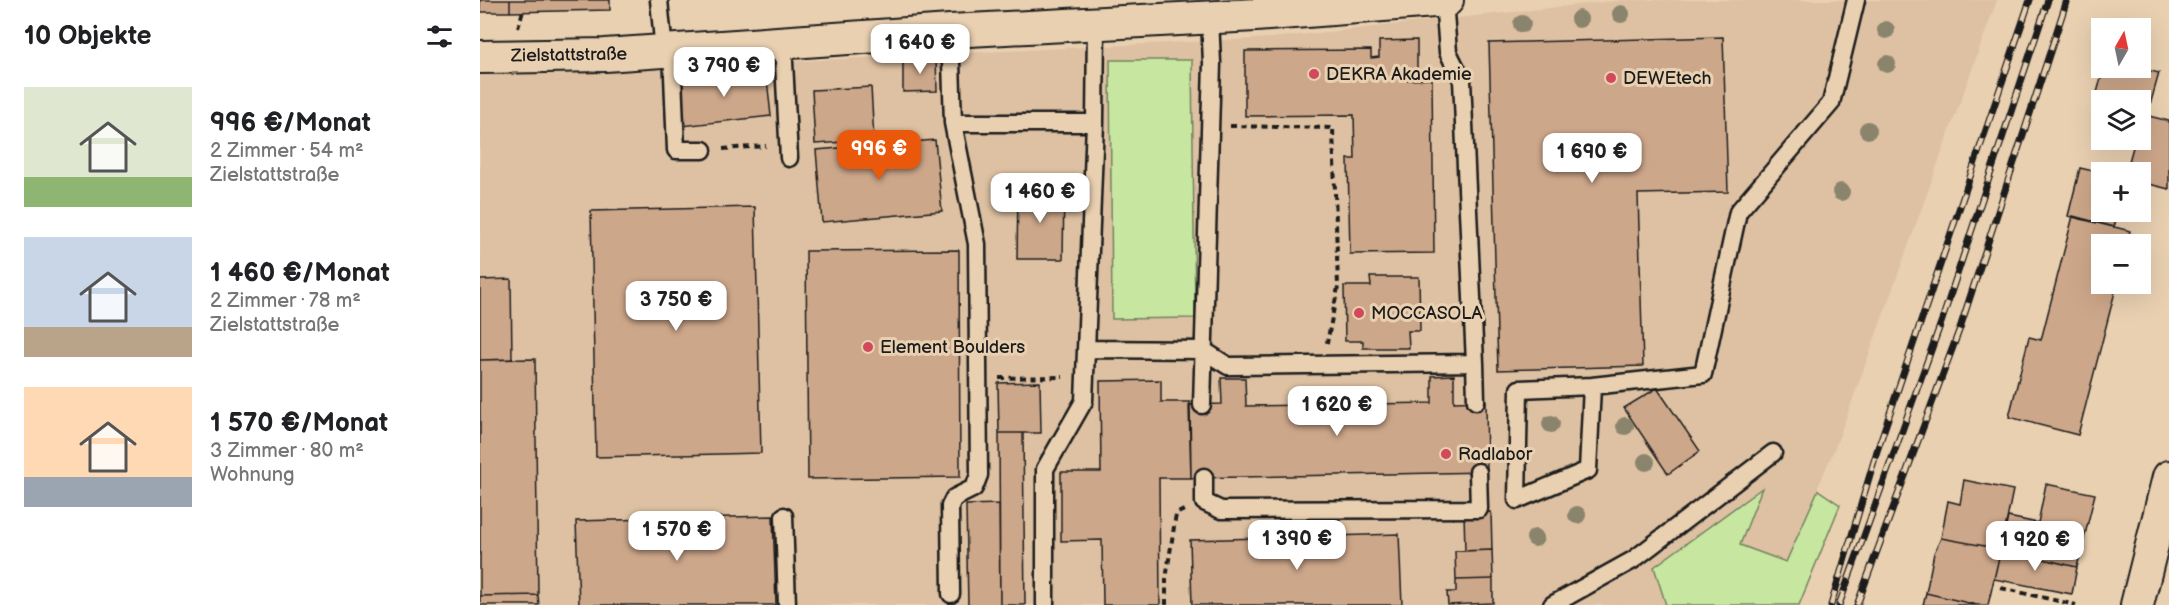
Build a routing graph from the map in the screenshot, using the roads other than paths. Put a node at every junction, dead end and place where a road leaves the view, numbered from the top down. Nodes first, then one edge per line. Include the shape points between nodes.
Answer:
1 (659, 0) edge
2 (1446, 0) edge
3 (1856, 0) edge
4 (1347, 5) edge
5 (1255, 8) edge
6 (1162, 10) edge
7 (1210, 18) junction
8 (1096, 23) junction
9 (950, 31) junction
10 (783, 43) junction
11 (668, 51) junction
12 (480, 57) edge
13 (953, 123) junction
14 (1095, 123) junction
15 (703, 150) road end
16 (788, 151) road end
17 (1087, 349) junction
18 (1203, 350) junction
19 (1475, 363) junction
20 (1592, 386) junction
21 (1476, 401) dead end
22 (1202, 405) dead end
23 (1773, 453) dead end
24 (1478, 472) dead end
25 (1203, 477) dead end
26 (2169, 477) edge
27 (784, 516) dead end
28 (951, 594) dead end
29 (787, 605) edge
30 (1045, 605) edge
31 (1552, 605) edge
32 (2137, 605) edge

1 - 11 lane
2 - 4 street, Zielstattstraße
2 - 19 lane via 1448,52 1462,80
3 - 20 lane via 1831,103 1738,212 1703,374
4 - 5 street, Zielstattstraße
5 - 7 street, Zielstattstraße
6 - 7 street, Zielstattstraße
6 - 8 street, Zielstattstraße
7 - 18 lane
8 - 9 street, Zielstattstraße
8 - 14 lane
9 - 10 street, Zielstattstraße
9 - 13 lane
10 - 11 street, Zielstattstraße
10 - 16 lane
11 - 12 street, Zielstattstraße via 546,58
11 - 15 lane via 676,150
13 - 14 lane
13 - 28 lane via 977,244 979,475 974,488 954,498 950,506
14 - 17 lane
17 - 18 lane
17 - 30 lane via 1084,401 1045,468
18 - 19 lane via 1228,366
18 - 22 lane
19 - 21 lane
20 - 20 lane via 1588,470 1517,500 1519,389
23 - 31 lane via 1634,560
24 - 25 lane via 1479,509 1221,510 1204,502
26 - 32 street
27 - 29 lane

